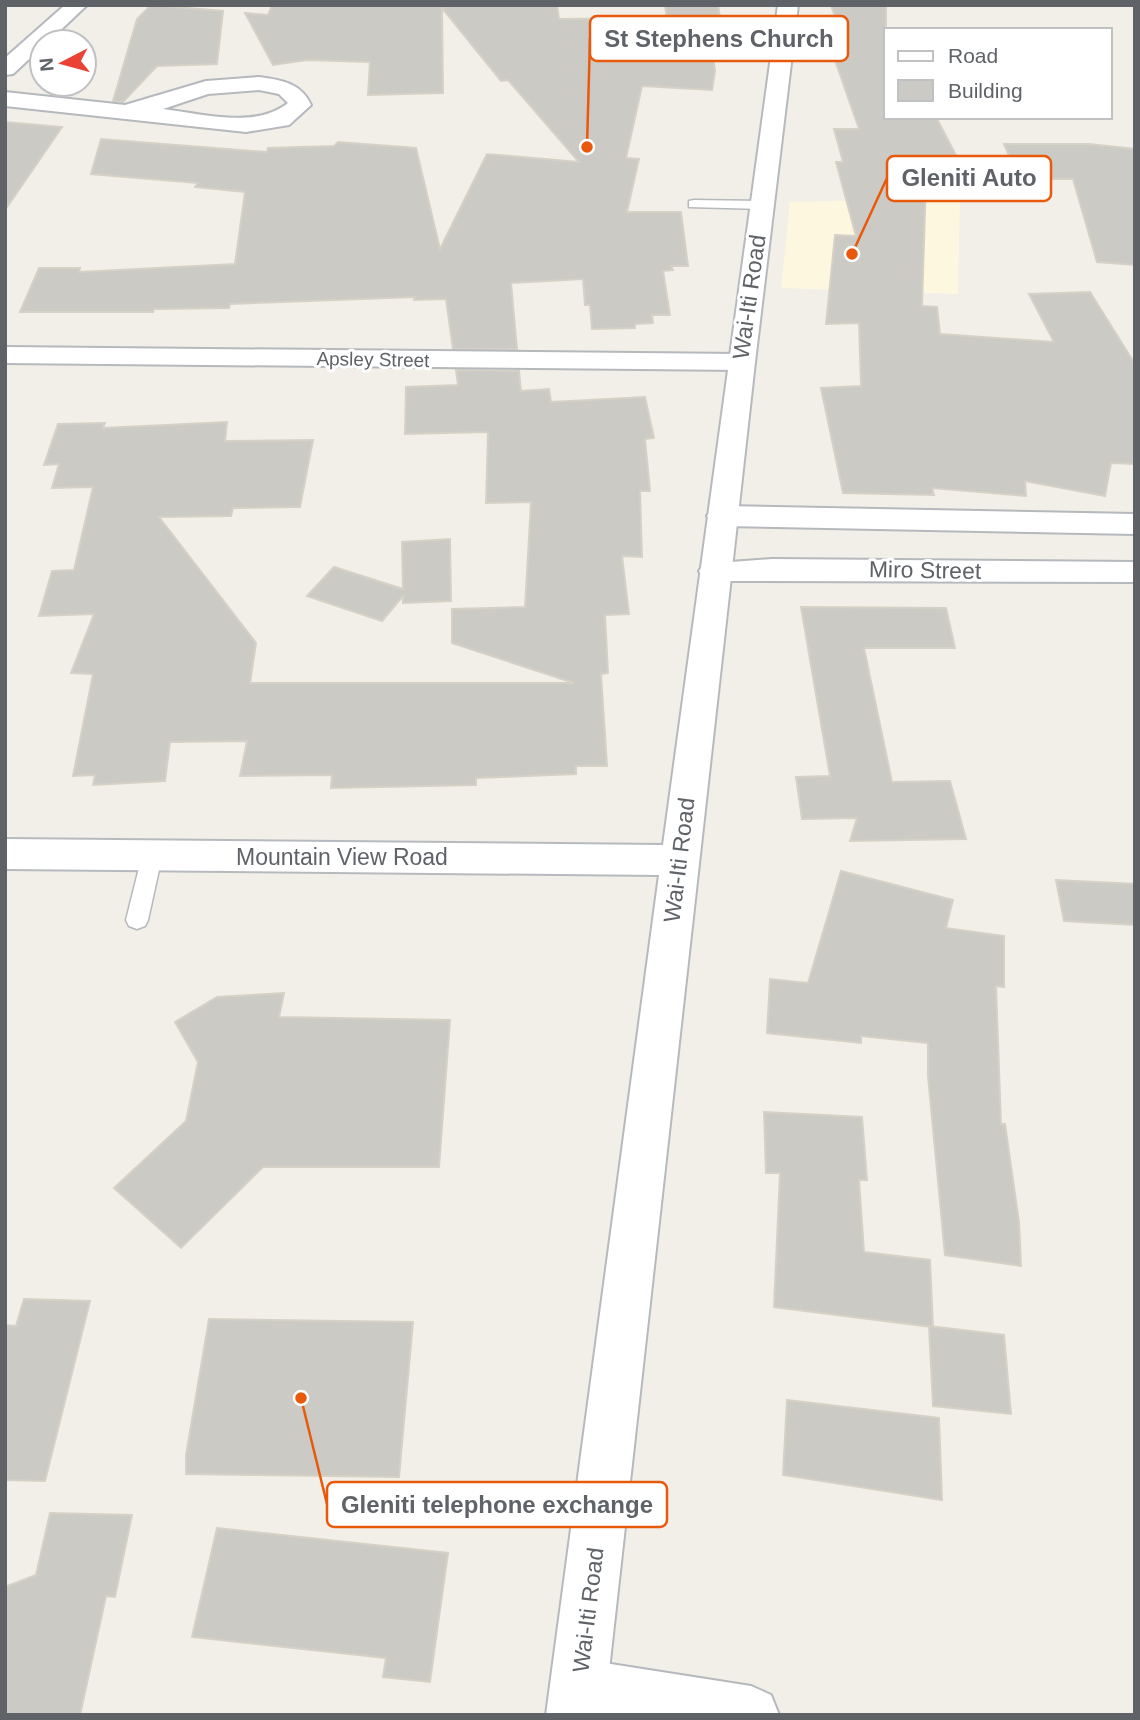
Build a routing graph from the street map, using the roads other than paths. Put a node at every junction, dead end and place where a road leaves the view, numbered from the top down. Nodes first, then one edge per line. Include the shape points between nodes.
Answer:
1 (77, 5) edge
2 (788, 5) edge
3 (5, 69) edge
4 (5, 99) edge
5 (133, 110) junction
6 (694, 204) dead end
7 (762, 205) junction
8 (5, 355) edge
9 (741, 362) junction
10 (723, 516) junction
11 (1135, 524) edge
12 (715, 571) junction
13 (1135, 572) edge
14 (5, 855) edge
15 (152, 856) junction
16 (680, 860) junction
17 (137, 920) dead end
18 (577, 1701) edge
19 (751, 1715) edge

1 - 3 street
2 - 7 street, Wai-Iti Road
4 - 5 street
5 - 5 street via 169,103 206,88 250,84 292,91 300,105 281,120 256,125
6 - 7 lane
7 - 9 street, Wai-Iti Road
8 - 9 street, Apsley Street
9 - 10 street, Wai-Iti Road
10 - 11 street
10 - 12 street, Wai-Iti Road
12 - 13 street, Miro Street
12 - 16 street, Wai-Iti Road
14 - 15 street, Mountain View Road
15 - 16 street, Mountain View Road
15 - 17 lane
16 - 18 street, Wai-Iti Road
18 - 19 street

